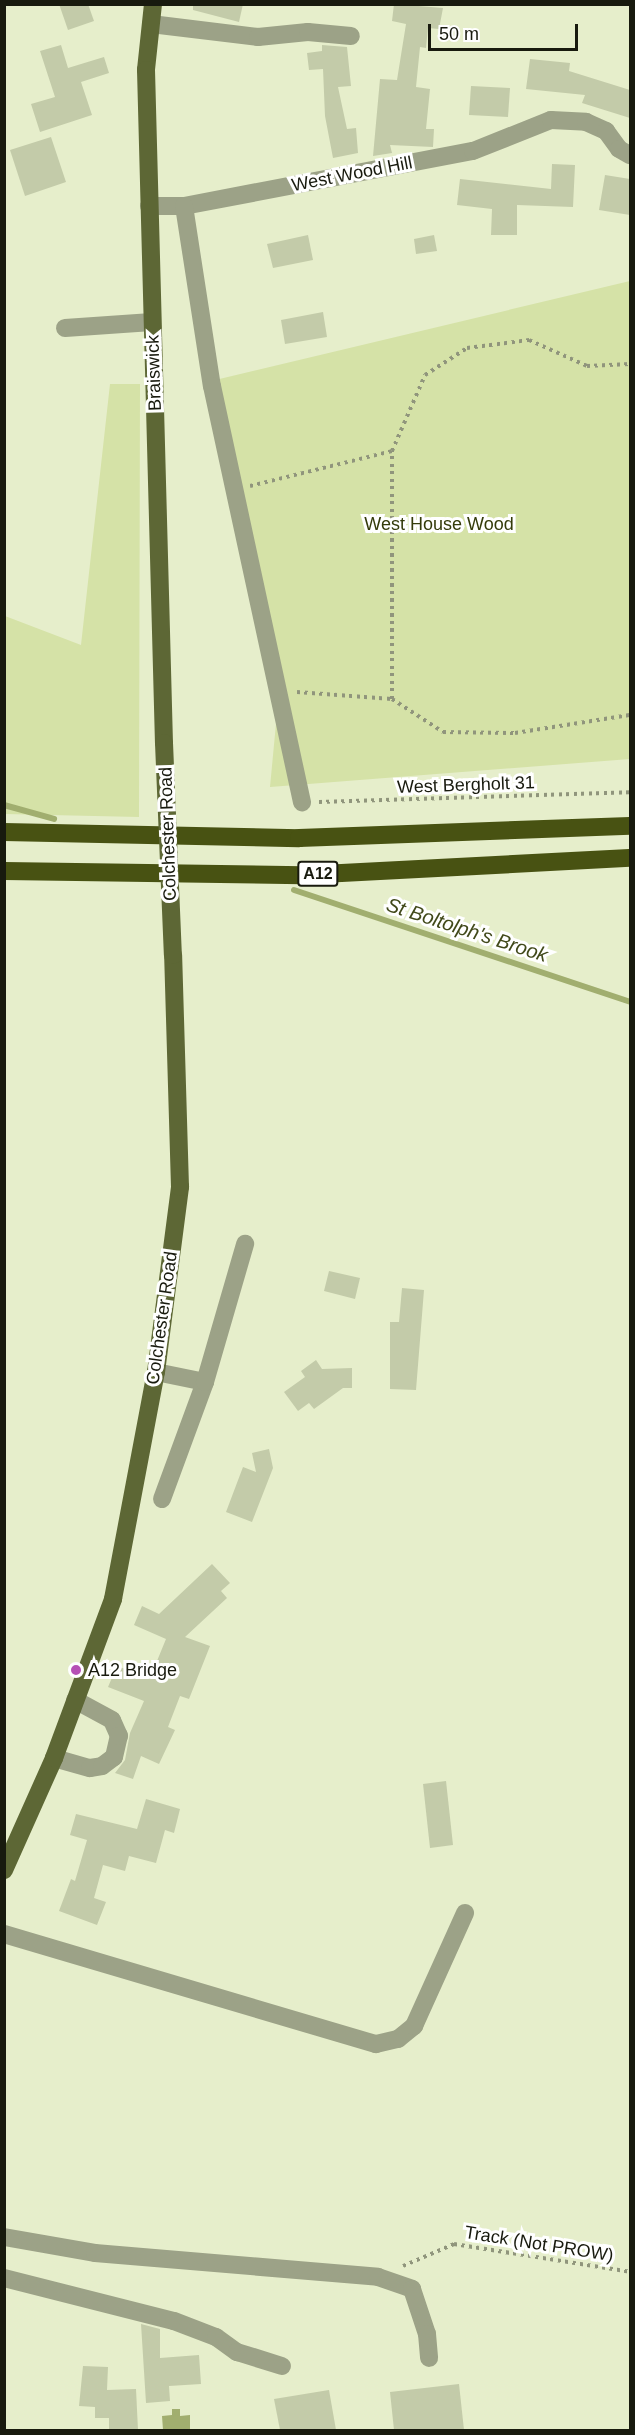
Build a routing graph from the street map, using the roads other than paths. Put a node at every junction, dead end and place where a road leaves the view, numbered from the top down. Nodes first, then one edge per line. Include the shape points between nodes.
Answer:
1 (153, 4) edge
2 (151, 24) junction
3 (351, 36) dead end
4 (630, 155) edge
5 (149, 206) junction
6 (184, 206) junction
7 (152, 322) junction
8 (65, 328) dead end
9 (164, 743) joint
10 (302, 802) road end
11 (630, 826) edge
12 (4, 832) edge
13 (630, 858) edge
14 (4, 871) edge
15 (245, 1244) dead end
16 (156, 1372) junction
17 (205, 1382) junction
18 (162, 1499) dead end
19 (75, 1700) junction
20 (54, 1758) junction
21 (4, 1870) edge
22 (465, 1914) dead end
23 (4, 1934) edge
24 (4, 2237) edge
25 (4, 2278) edge
26 (429, 2358) dead end
27 (282, 2366) dead end

1 - 2 main road, Braiswick
2 - 3 street via 258,37 308,32
2 - 5 main road, Braiswick via 146,70
4 - 6 street, West Wood Hill via 619,149 606,131 585,122 551,120 473,151
5 - 6 street, West Wood Hill
5 - 7 main road, Braiswick
6 - 10 street via 212,386
7 - 8 street
7 - 9 main road, Braiswick
9 - 16 main road, Colchester Road, bridge via 180,1187
11 - 12 highway, A12 via 299,838
13 - 14 highway, A12 via 303,875
15 - 17 street
16 - 17 street
16 - 19 main road, Colchester Road via 112,1599
17 - 18 street
19 - 20 main road, Colchester Road
19 - 20 street via 112,1720 119,1736 114,1756 102,1767 90,1768
20 - 21 main road, Colchester Road
22 - 23 street via 414,2026 398,2039 376,2044
24 - 26 street via 95,2253 378,2277 412,2289 428,2334
25 - 27 street via 143,2311 216,2337 237,2352

